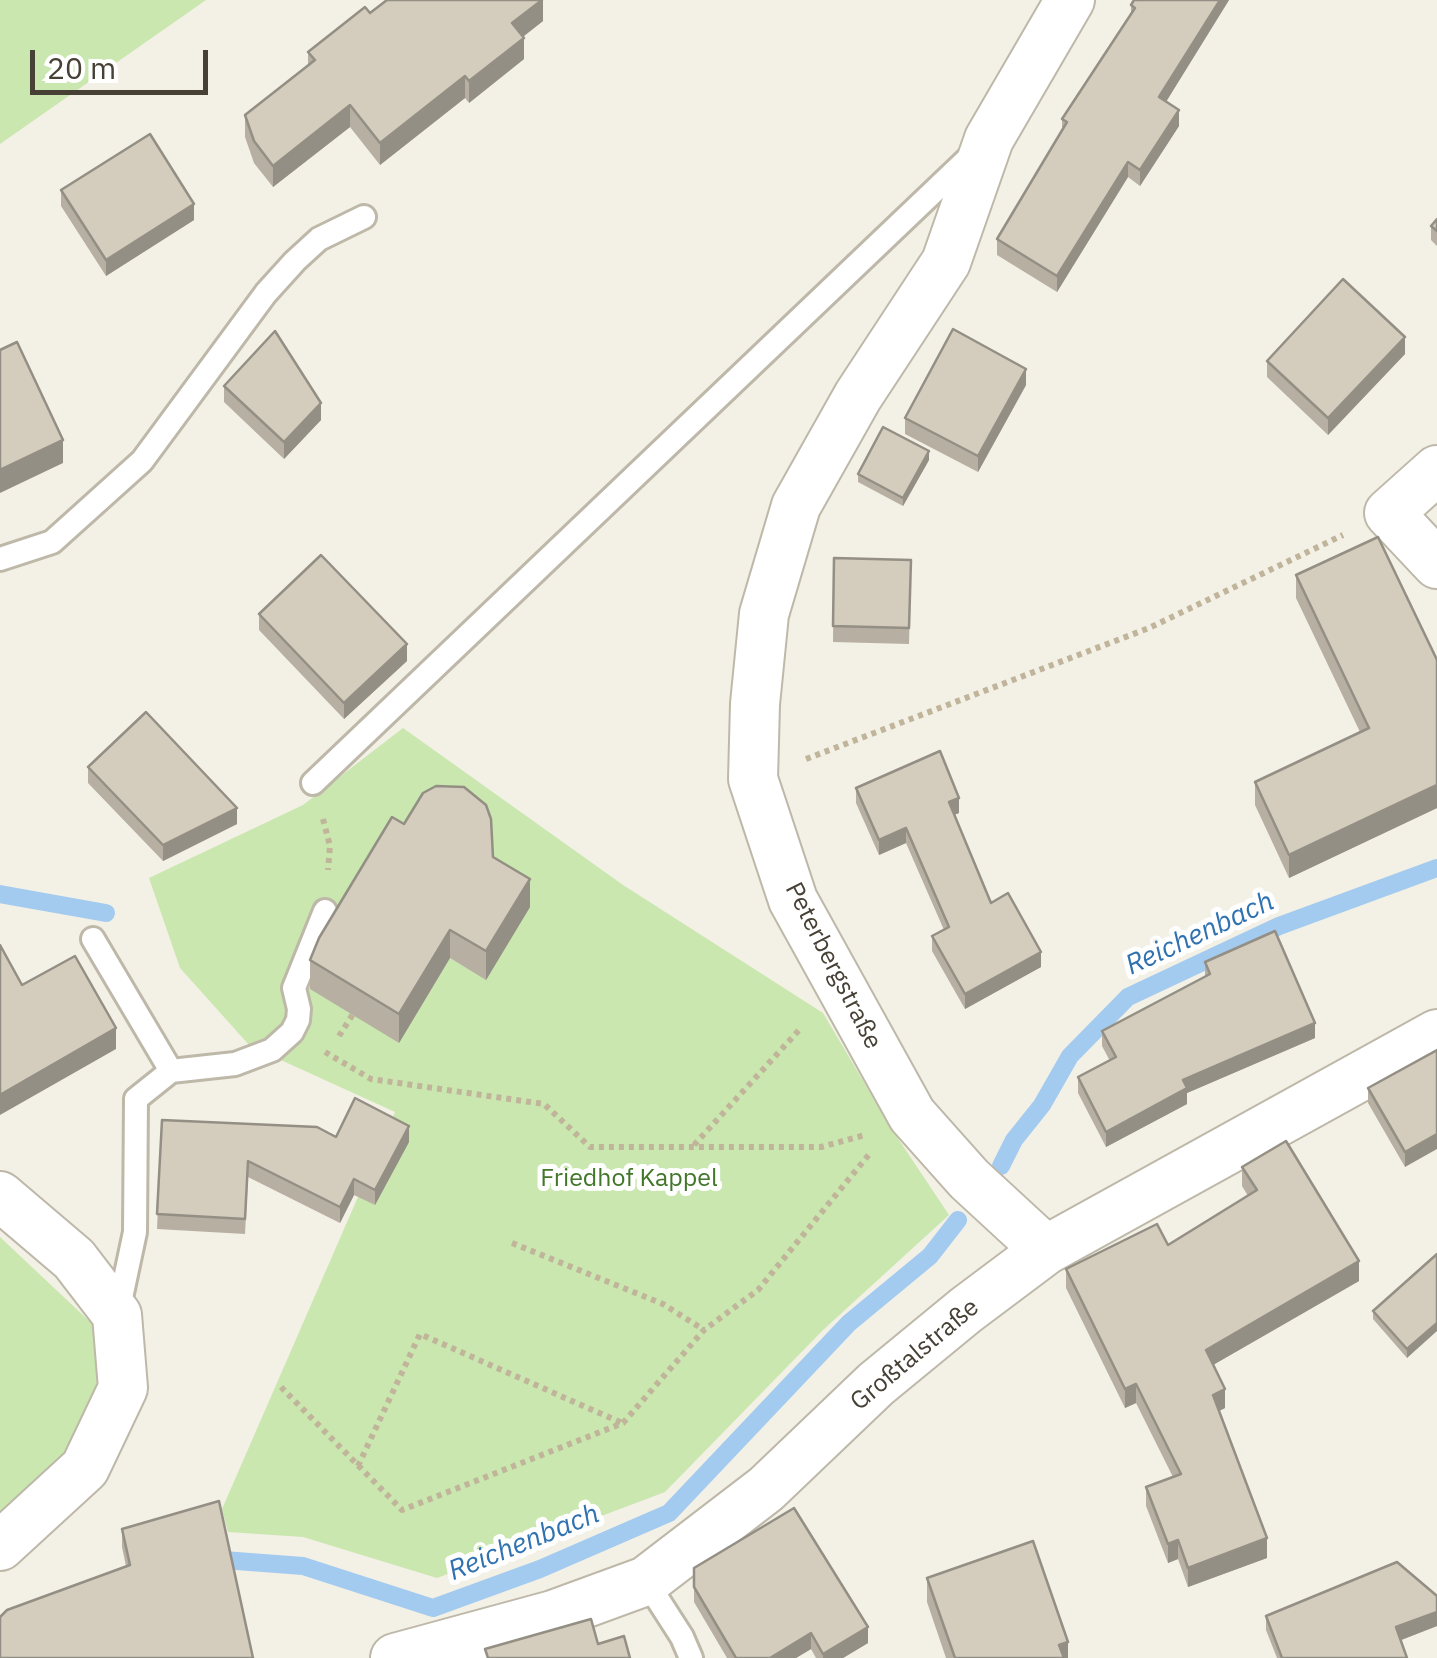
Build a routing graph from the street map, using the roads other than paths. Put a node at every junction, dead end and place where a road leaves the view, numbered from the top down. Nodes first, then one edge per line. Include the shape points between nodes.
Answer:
1 (1070, 0) edge
2 (989, 139) junction
3 (364, 217) dead end
4 (1437, 470) edge
5 (0, 559) edge
6 (1437, 564) edge
7 (314, 783) dead end
8 (324, 911) dead end
9 (92, 939) dead end
10 (1437, 1034) edge
11 (171, 1071) junction
12 (0, 1196) edge
13 (1046, 1250) junction
14 (118, 1315) junction
15 (0, 1546) edge
16 (646, 1581) junction
17 (402, 1657) edge
18 (691, 1658) edge

1 - 2 street, Peterbergstraße
2 - 7 lane, Peterbergstraße
2 - 13 street, Peterbergstraße via 946,262 796,506 764,614 753,779 793,900 901,1121
3 - 5 lane via 319,238 266,293 142,462 52,542
4 - 6 street via 1389,513
8 - 11 lane via 294,988 299,1009 292,1032 272,1050 235,1064
9 - 11 lane
10 - 13 street, Großtalstraße
11 - 14 lane via 136,1099 135,1232
12 - 14 street via 74,1259
13 - 16 street, Großtalstraße via 876,1384 766,1490
14 - 15 street via 123,1388 86,1468
16 - 17 street, Großtalstraße
16 - 18 lane

